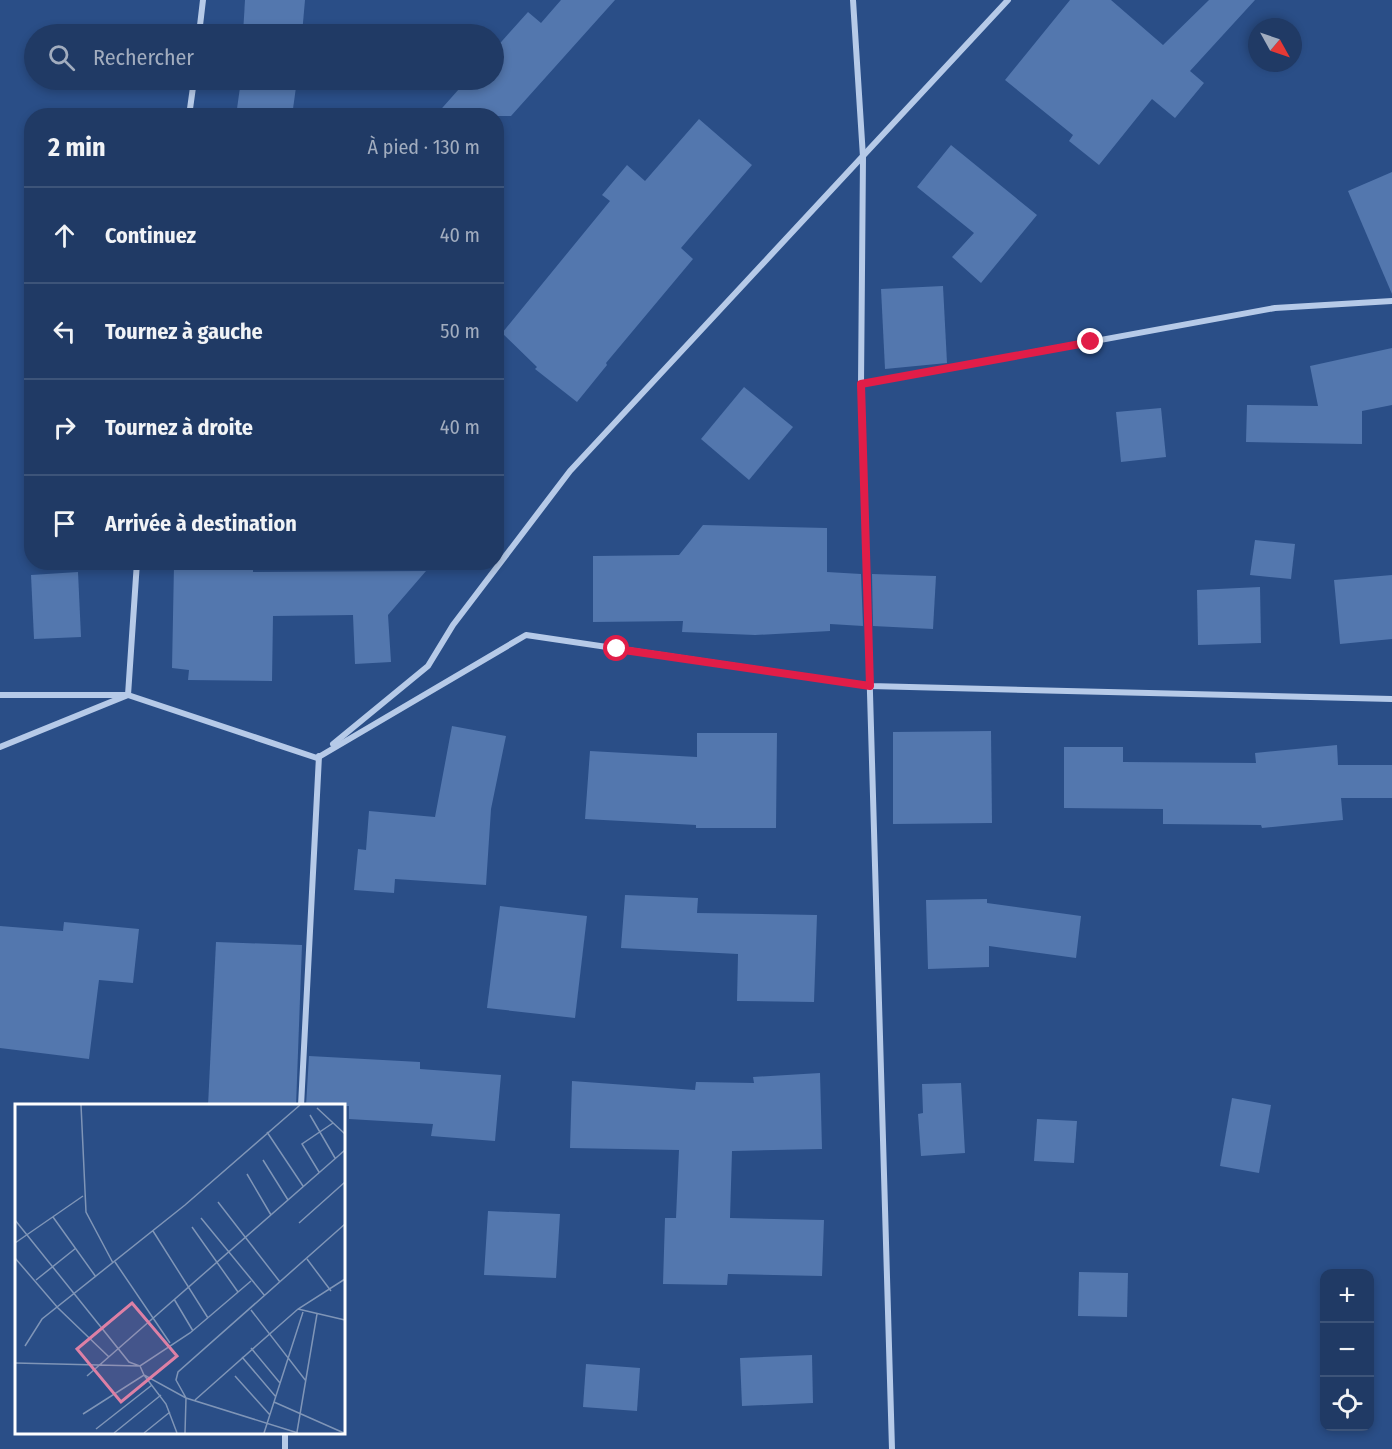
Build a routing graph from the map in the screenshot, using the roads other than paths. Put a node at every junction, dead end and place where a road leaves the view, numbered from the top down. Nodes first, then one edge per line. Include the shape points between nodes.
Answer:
1 (203, 0) edge
2 (853, 0) edge
3 (1008, 0) edge
4 (200, 24) edge
5 (193, 90) edge
6 (190, 108) edge
7 (863, 157) junction
8 (1392, 301) edge
9 (861, 384) junction
10 (504, 558) edge
11 (136, 570) edge
12 (495, 570) edge
13 (870, 686) junction
14 (128, 695) junction
15 (0, 696) edge
16 (1392, 699) edge
17 (0, 747) edge
18 (317, 758) junction
19 (301, 1104) edge
20 (892, 1449) edge

1 - 4 street
2 - 7 street
3 - 7 street
5 - 6 street
7 - 9 street
7 - 10 street via 570,471
8 - 9 street via 1275,308
9 - 13 street
11 - 14 street
12 - 18 street via 428,666
13 - 16 street
13 - 18 street via 526,635
13 - 20 street
14 - 15 street
14 - 17 street
14 - 18 street
18 - 19 street

